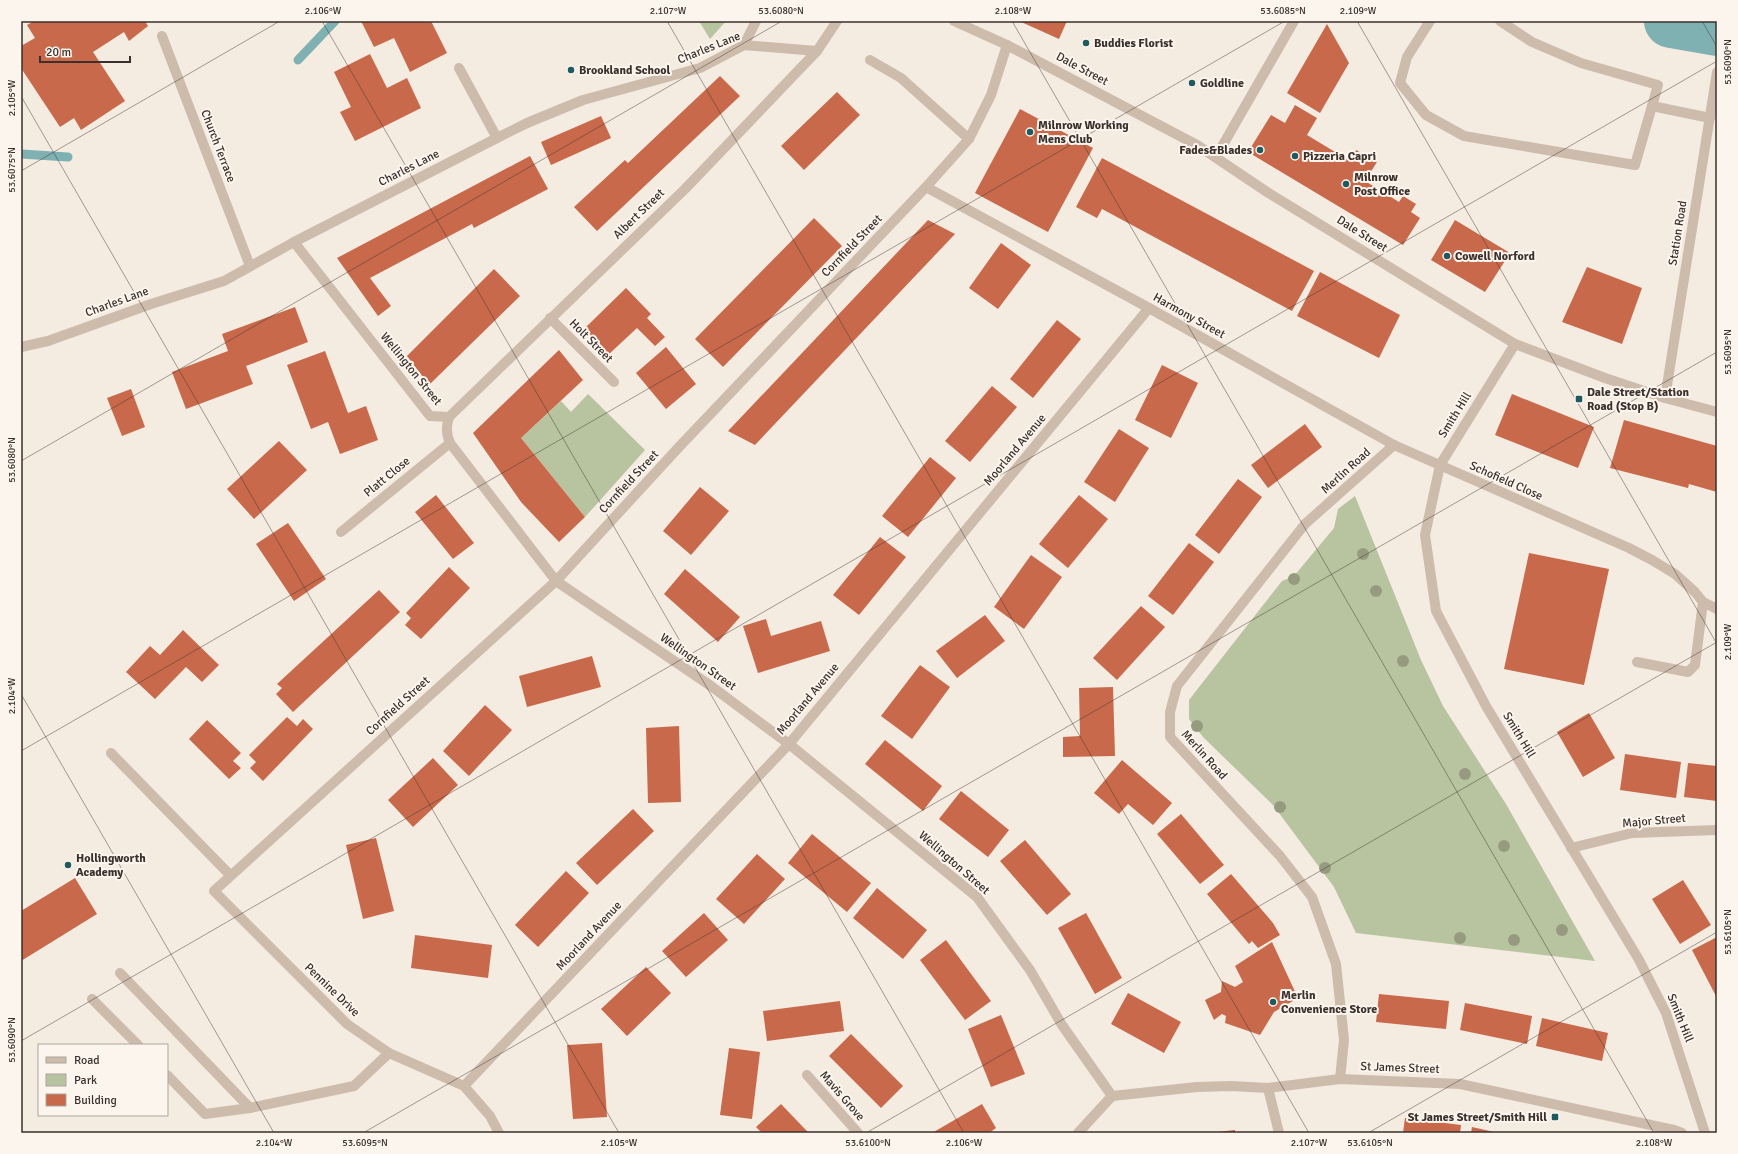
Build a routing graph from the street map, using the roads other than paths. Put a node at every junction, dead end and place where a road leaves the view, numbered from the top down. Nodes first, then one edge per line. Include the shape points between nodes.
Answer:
1 (756, 21) edge
2 (837, 21) edge
3 (954, 21) edge
4 (1430, 21) edge
5 (1500, 21) edge
6 (1291, 22) edge
7 (162, 36) dead end
8 (744, 45) junction
9 (1007, 45) junction
10 (816, 51) junction
11 (870, 60) dead end
12 (459, 68) dead end
13 (1717, 72) edge
14 (1716, 76) edge
15 (1652, 106) junction
16 (1710, 118) junction
17 (497, 138) junction
18 (969, 138) junction
19 (1216, 157) junction
20 (926, 187) junction
21 (294, 242) junction
22 (250, 266) junction
23 (1149, 308) junction
24 (550, 318) junction
25 (1515, 344) junction
26 (21, 347) edge
27 (614, 382) dead end
28 (1665, 398) junction
29 (1717, 412) edge
30 (449, 417) junction
31 (450, 443) junction
32 (1394, 445) junction
33 (1440, 465) junction
34 (341, 532) dead end
35 (556, 581) junction
36 (1703, 602) junction
37 (1717, 608) edge
38 (1637, 662) dead end
39 (789, 744) junction
40 (111, 753) dead end
41 (1717, 830) edge
42 (1571, 848) junction
43 (230, 875) junction
44 (214, 890) joint
45 (120, 973) dead end
46 (92, 998) dead end
47 (137, 1044) edge
48 (389, 1053) junction
49 (807, 1075) dead end
50 (168, 1076) edge
51 (1340, 1079) junction
52 (464, 1086) junction
53 (1268, 1088) junction
54 (1112, 1096) junction
55 (250, 1108) junction
56 (499, 1133) edge
57 (858, 1133) edge
58 (1078, 1133) edge
59 (1279, 1133) edge
60 (1682, 1133) edge
61 (1705, 1133) edge

1 - 8 street
2 - 10 street, Albert Street
3 - 9 street, Dale Street
4 - 15 street via 1407,57 1400,83 1426,116 1464,136 1635,165
5 - 15 street via 1532,42 1581,63 1658,85
6 - 19 street
7 - 22 street, Church Terrace
8 - 10 street, Charles Lane
8 - 17 street, Charles Lane via 700,68 583,100
9 - 18 street, Cornfield Street via 991,95
9 - 19 street, Dale Street
10 - 24 street, Albert Street via 685,189
11 - 18 street via 902,78
12 - 17 street
13 - 14 street, Station Road
14 - 16 street, Station Road
15 - 16 street
16 - 28 street, Station Road
17 - 21 street, Charles Lane
18 - 20 street, Cornfield Street
19 - 25 street, Dale Street via 1267,192
20 - 23 street, Harmony Street
20 - 35 street, Cornfield Street via 679,447
21 - 22 street, Charles Lane
21 - 30 street, Wellington Street via 430,416
22 - 26 street, Charles Lane via 224,281 48,341
23 - 32 street, Harmony Street
23 - 39 street, Moorland Avenue
24 - 27 street, Holt Street
24 - 30 street, Albert Street
25 - 28 street, Dale Street
25 - 33 street, Smith Hill
28 - 29 street, Dale Street
30 - 31 street, Wellington Street via 446,429
31 - 34 street, Platt Close
31 - 35 street, Wellington Street
32 - 33 street, Harmony Street
32 - 51 street, Merlin Road via 1305,524 1177,686 1170,712 1170,737 1280,856 1312,897 1336,964 1344,1040
33 - 36 street, Schofield Close via 1629,548 1675,574
33 - 42 street, Smith Hill via 1425,535 1436,611 1486,706
35 - 39 street, Wellington Street via 711,686
35 - 43 street, Cornfield Street
36 - 37 street
36 - 38 street via 1695,665 1692,669 1688,672
39 - 52 street, Moorland Avenue
39 - 54 street, Wellington Street via 977,897 1030,970 1062,1025
40 - 43 street
41 - 42 street, Major Street via 1632,833
42 - 61 street, Smith Hill via 1638,958 1666,1013
43 - 44 street, Cornfield Street
44 - 48 street, Pennine Drive via 347,1024
45 - 55 street
46 - 47 street
48 - 52 street, Pennine Drive
48 - 55 street via 354,1086
49 - 57 street, Mavis Grove
50 - 55 street via 205,1114
51 - 53 street, St James Street
51 - 60 street, St James Street via 1460,1084
52 - 56 street, Pennine Drive via 490,1116
53 - 54 street, St James Street via 1197,1087
53 - 59 street
54 - 58 street

